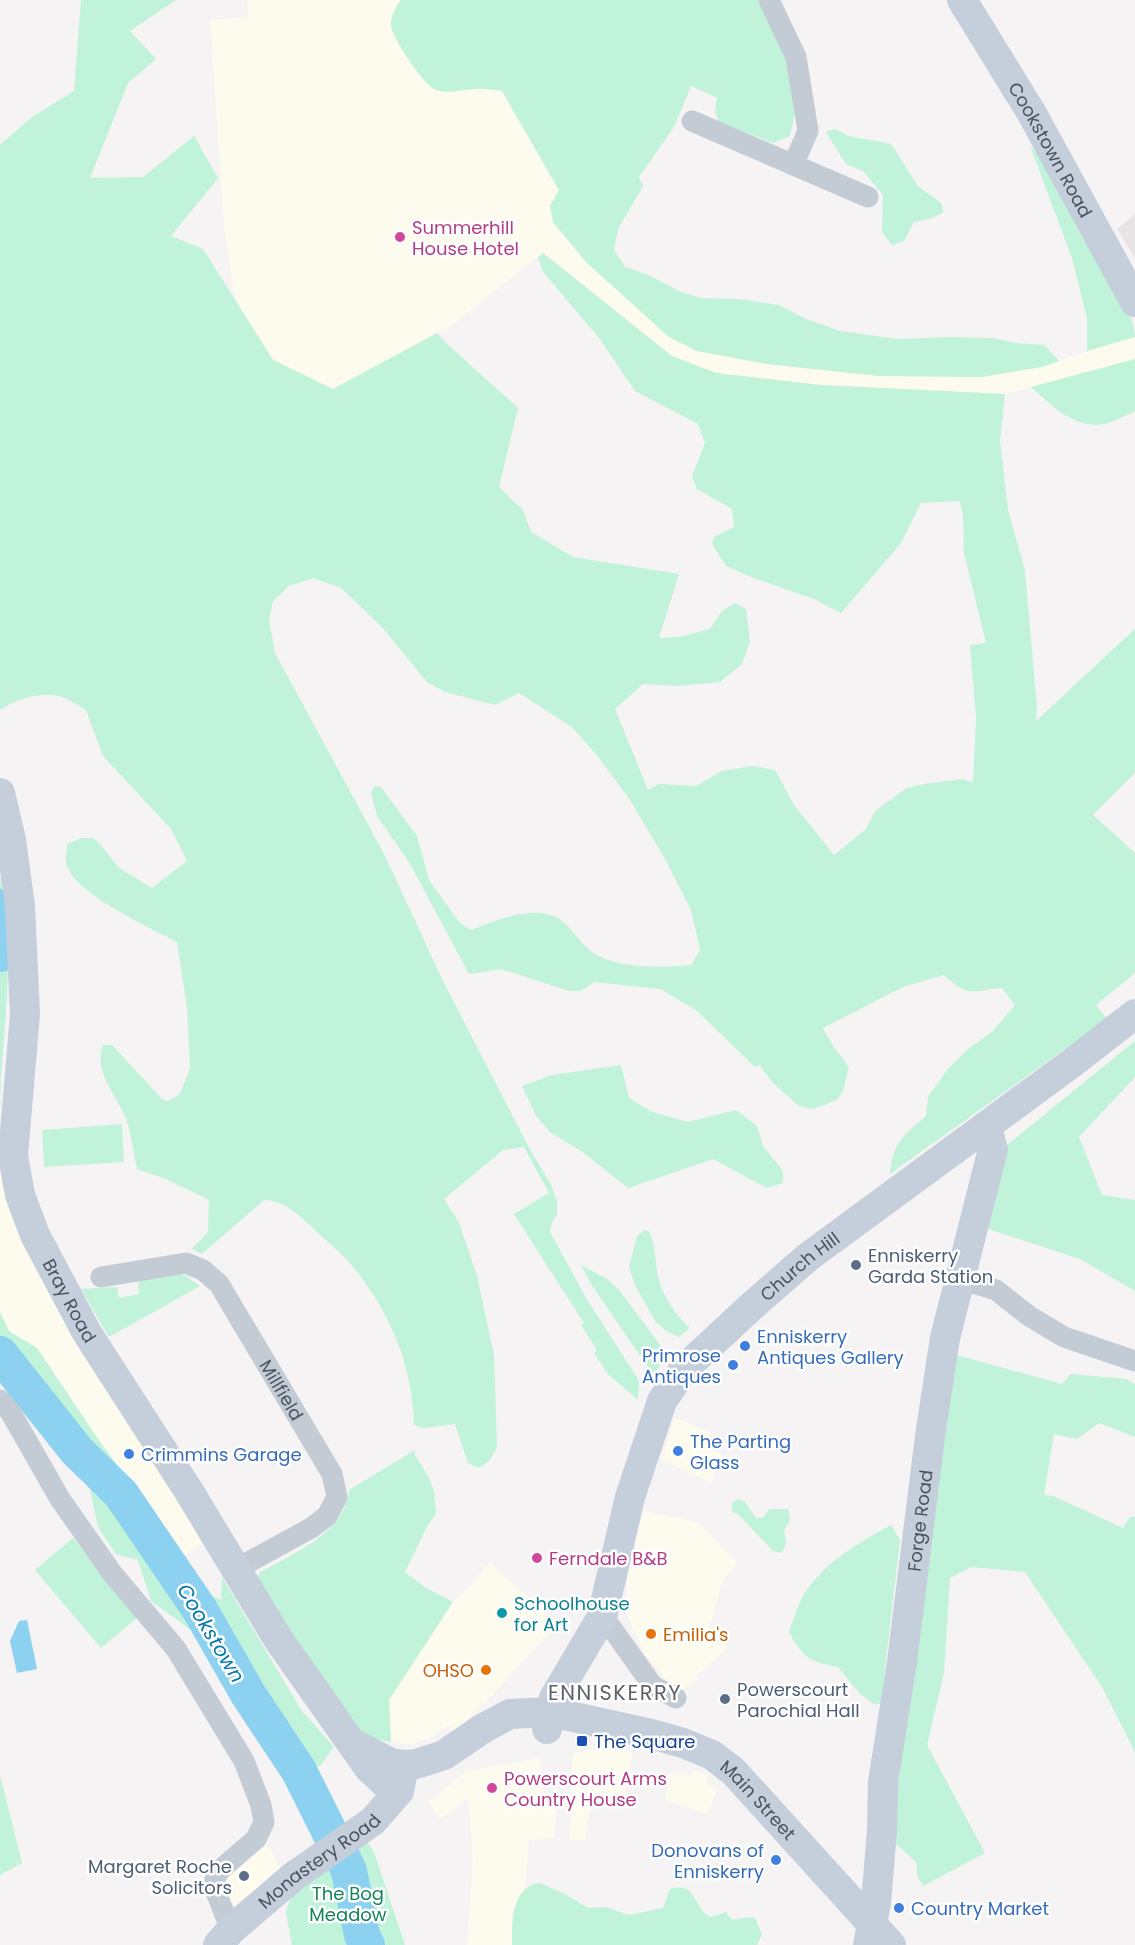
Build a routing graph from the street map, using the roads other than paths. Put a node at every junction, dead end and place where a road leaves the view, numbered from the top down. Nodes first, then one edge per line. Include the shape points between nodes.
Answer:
1 (769, 0) edge
2 (962, 0) edge
3 (692, 121) dead end
4 (793, 165) junction
5 (868, 197) dead end
6 (1135, 302) edge
7 (0, 793) edge
8 (1135, 1014) edge
9 (986, 1126) junction
10 (101, 1276) dead end
11 (959, 1279) junction
12 (1135, 1360) edge
13 (0, 1400) edge
14 (236, 1569) junction
15 (602, 1617) junction
16 (676, 1698) dead end
17 (549, 1721) junction
18 (401, 1778) junction
19 (870, 1934) edge
20 (224, 1937) edge
21 (891, 1945) edge

1 - 4 street via 796,57 808,131
2 - 6 main road, Cookstown Road via 1031,112
3 - 4 street
4 - 5 street
7 - 14 main road, Bray Road via 21,906 25,1014 13,1156 20,1195 35,1235 87,1333
8 - 9 main road, Church Hill
9 - 11 main road, Forge Road via 993,1149
9 - 15 main road, Church Hill via 808,1257 684,1369 662,1401 630,1497
10 - 14 street, Millfield via 186,1263 203,1270 219,1284 332,1474 337,1497 327,1516
11 - 12 street via 996,1290 1064,1337
11 - 19 main road, Forge Road via 945,1338 930,1436 883,1782 882,1830
13 - 20 street via 60,1499 112,1573 176,1649 244,1761 264,1822 256,1839 220,1870 215,1880
14 - 18 main road, Bray Road via 278,1639 369,1768 384,1782
15 - 16 street via 653,1686
15 - 17 main road via 554,1698
17 - 18 main road, Main Street via 471,1753 415,1790
17 - 19 main road, Main Street via 651,1734 712,1755 753,1792
18 - 20 main road, Monastery Road via 368,1825 294,1876
19 - 21 main road, Main Street

